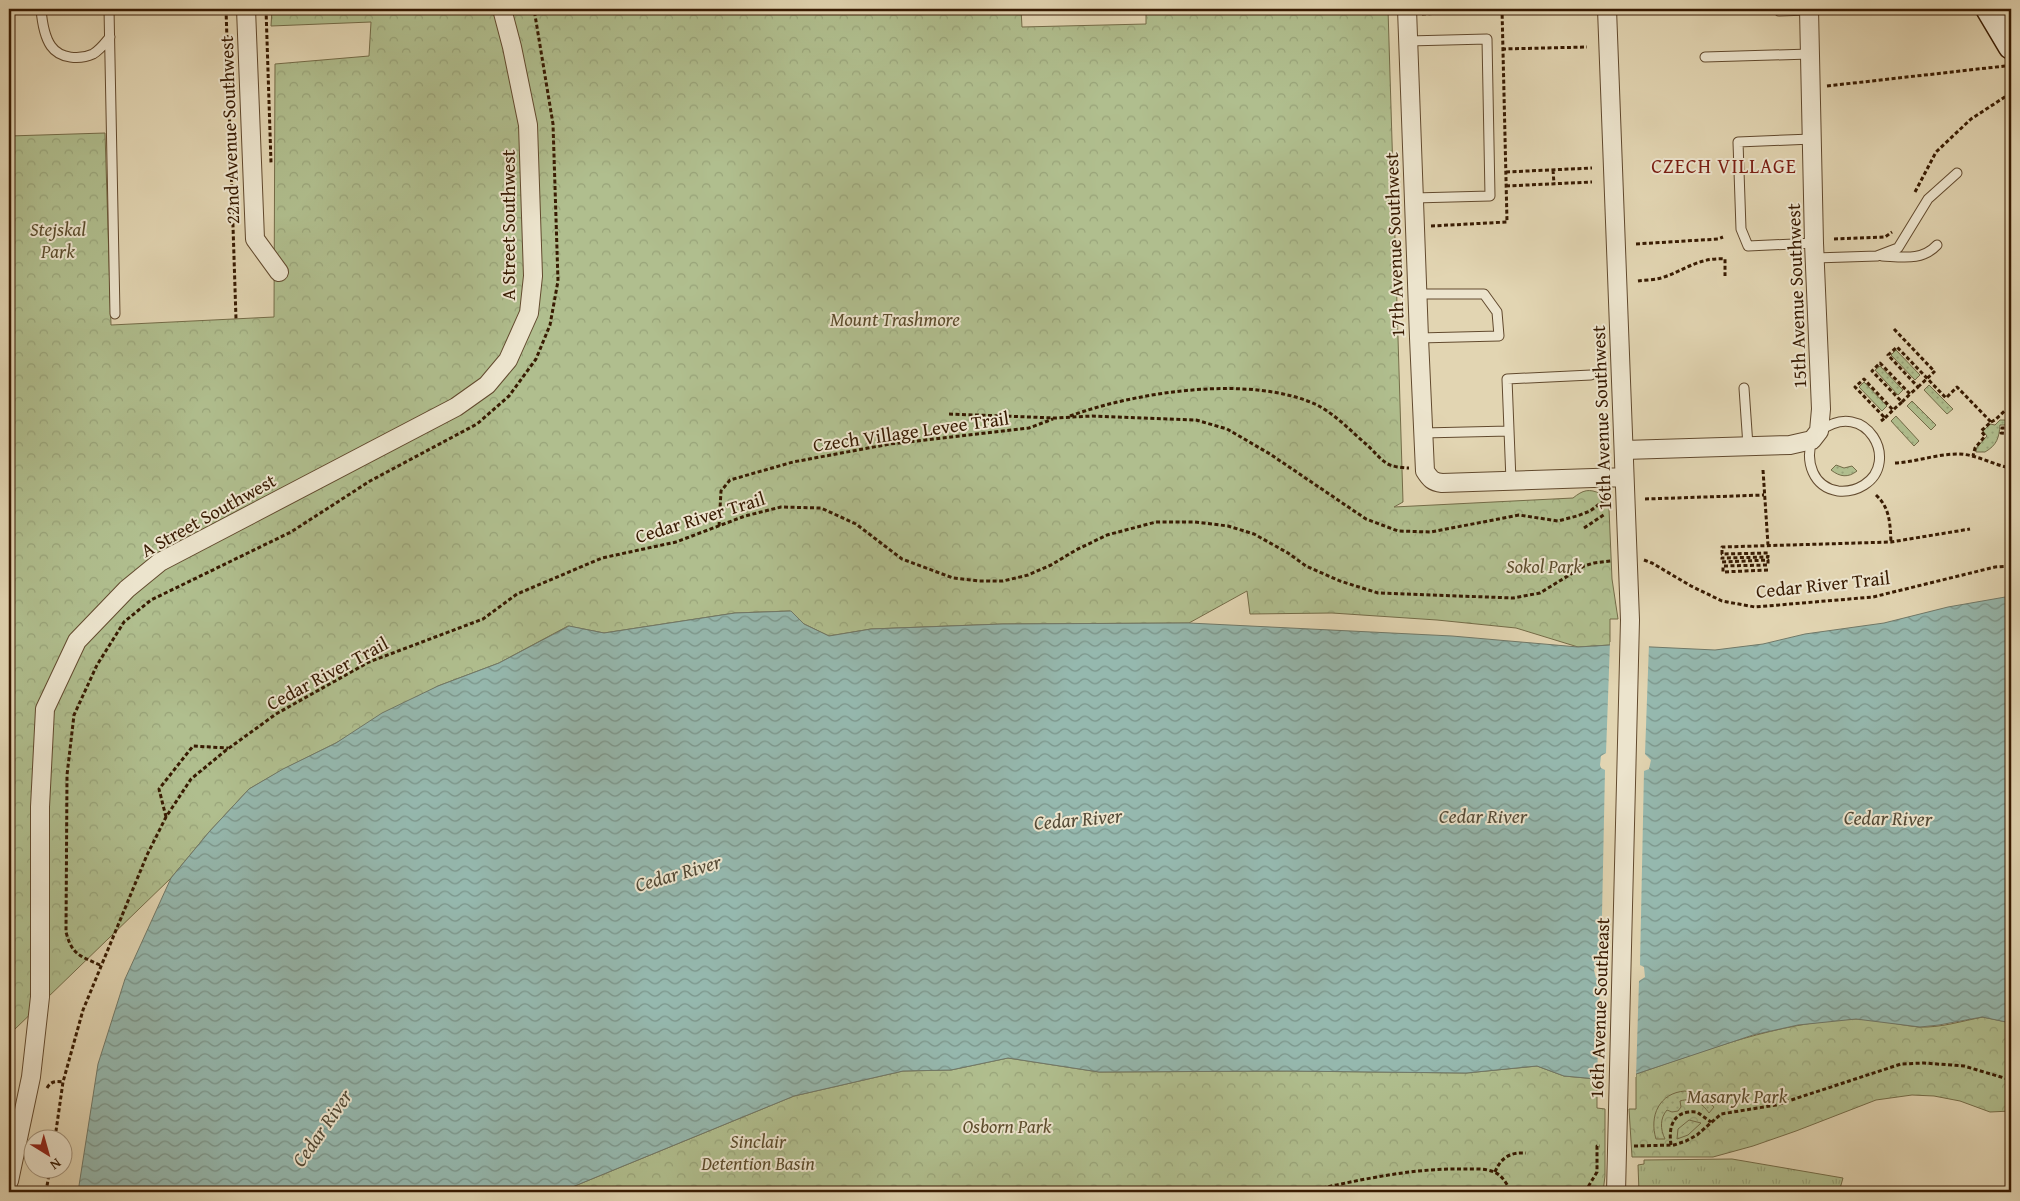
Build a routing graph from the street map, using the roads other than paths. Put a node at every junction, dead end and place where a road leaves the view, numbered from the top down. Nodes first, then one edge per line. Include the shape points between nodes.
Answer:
1 (41, 9) edge
2 (110, 9) edge
3 (246, 9) edge
4 (502, 9) edge
5 (1607, 9) edge
6 (1778, 9) edge
7 (1809, 9) edge
8 (1989, 9) edge
9 (1413, 11) edge
10 (110, 37) junction
11 (1408, 41) junction
12 (1810, 54) junction
13 (2008, 56) edge
14 (1705, 57) dead end
15 (1812, 139) junction
16 (1957, 173) dead end
17 (1414, 198) junction
18 (1937, 245) dead end
19 (1815, 250) junction
20 (1877, 256) junction
21 (279, 272) dead end
22 (1417, 294) junction
23 (115, 314) dead end
24 (1419, 338) junction
25 (1591, 375) dead end
26 (1744, 388) dead end
27 (1509, 431) junction
28 (1423, 433) junction
29 (1816, 436) junction
30 (1748, 446) junction
31 (1624, 450) junction
32 (1624, 477) junction
33 (1511, 481) junction
34 (1626, 825) joint
35 (9, 1181) edge
36 (1616, 1192) edge

1 - 10 lane via 44,31 58,53 76,58 94,54
2 - 10 lane
3 - 21 street, 22nd Avenue Southwest via 255,239
4 - 35 street, A Street Southwest via 528,125 533,276 529,313 508,360 487,385 456,407 160,562 127,589 77,641 45,709 40,807 40,997 31,1077
5 - 31 street, 16th Avenue Southwest
6 - 7 lane
7 - 12 street, 15th Avenue Southwest
8 - 13 main road
9 - 11 street, 17th Avenue Southwest
10 - 23 lane
11 - 17 street, 17th Avenue Southwest
11 - 17 lane via 1487,39 1490,196
12 - 14 lane
12 - 15 street, 15th Avenue Southwest
15 - 19 street, 15th Avenue Southwest
15 - 19 lane via 1738,142 1741,229 1748,246
16 - 20 lane via 1928,199 1898,248
17 - 22 street, 17th Avenue Southwest
18 - 20 lane via 1930,253 1915,258
19 - 20 lane
19 - 29 street, 15th Avenue Southwest via 1821,409
22 - 24 street, 17th Avenue Southwest
22 - 24 lane via 1484,294 1497,312 1499,336
24 - 28 street, 17th Avenue Southwest
25 - 27 lane via 1507,379
26 - 30 lane
27 - 28 lane
27 - 33 lane
28 - 33 street, 17th Avenue Southwest via 1425,467 1434,482
29 - 29 lane via 1809,451 1809,463 1822,484 1844,492 1867,483 1879,464 1880,452 1870,432 1850,421 1839,421 1828,424
29 - 30 street via 1790,445
30 - 31 street
31 - 32 street, 16th Avenue Southwest
32 - 33 street
32 - 34 street, 16th Avenue Southwest via 1630,620
34 - 36 street, 16th Avenue Southeast

